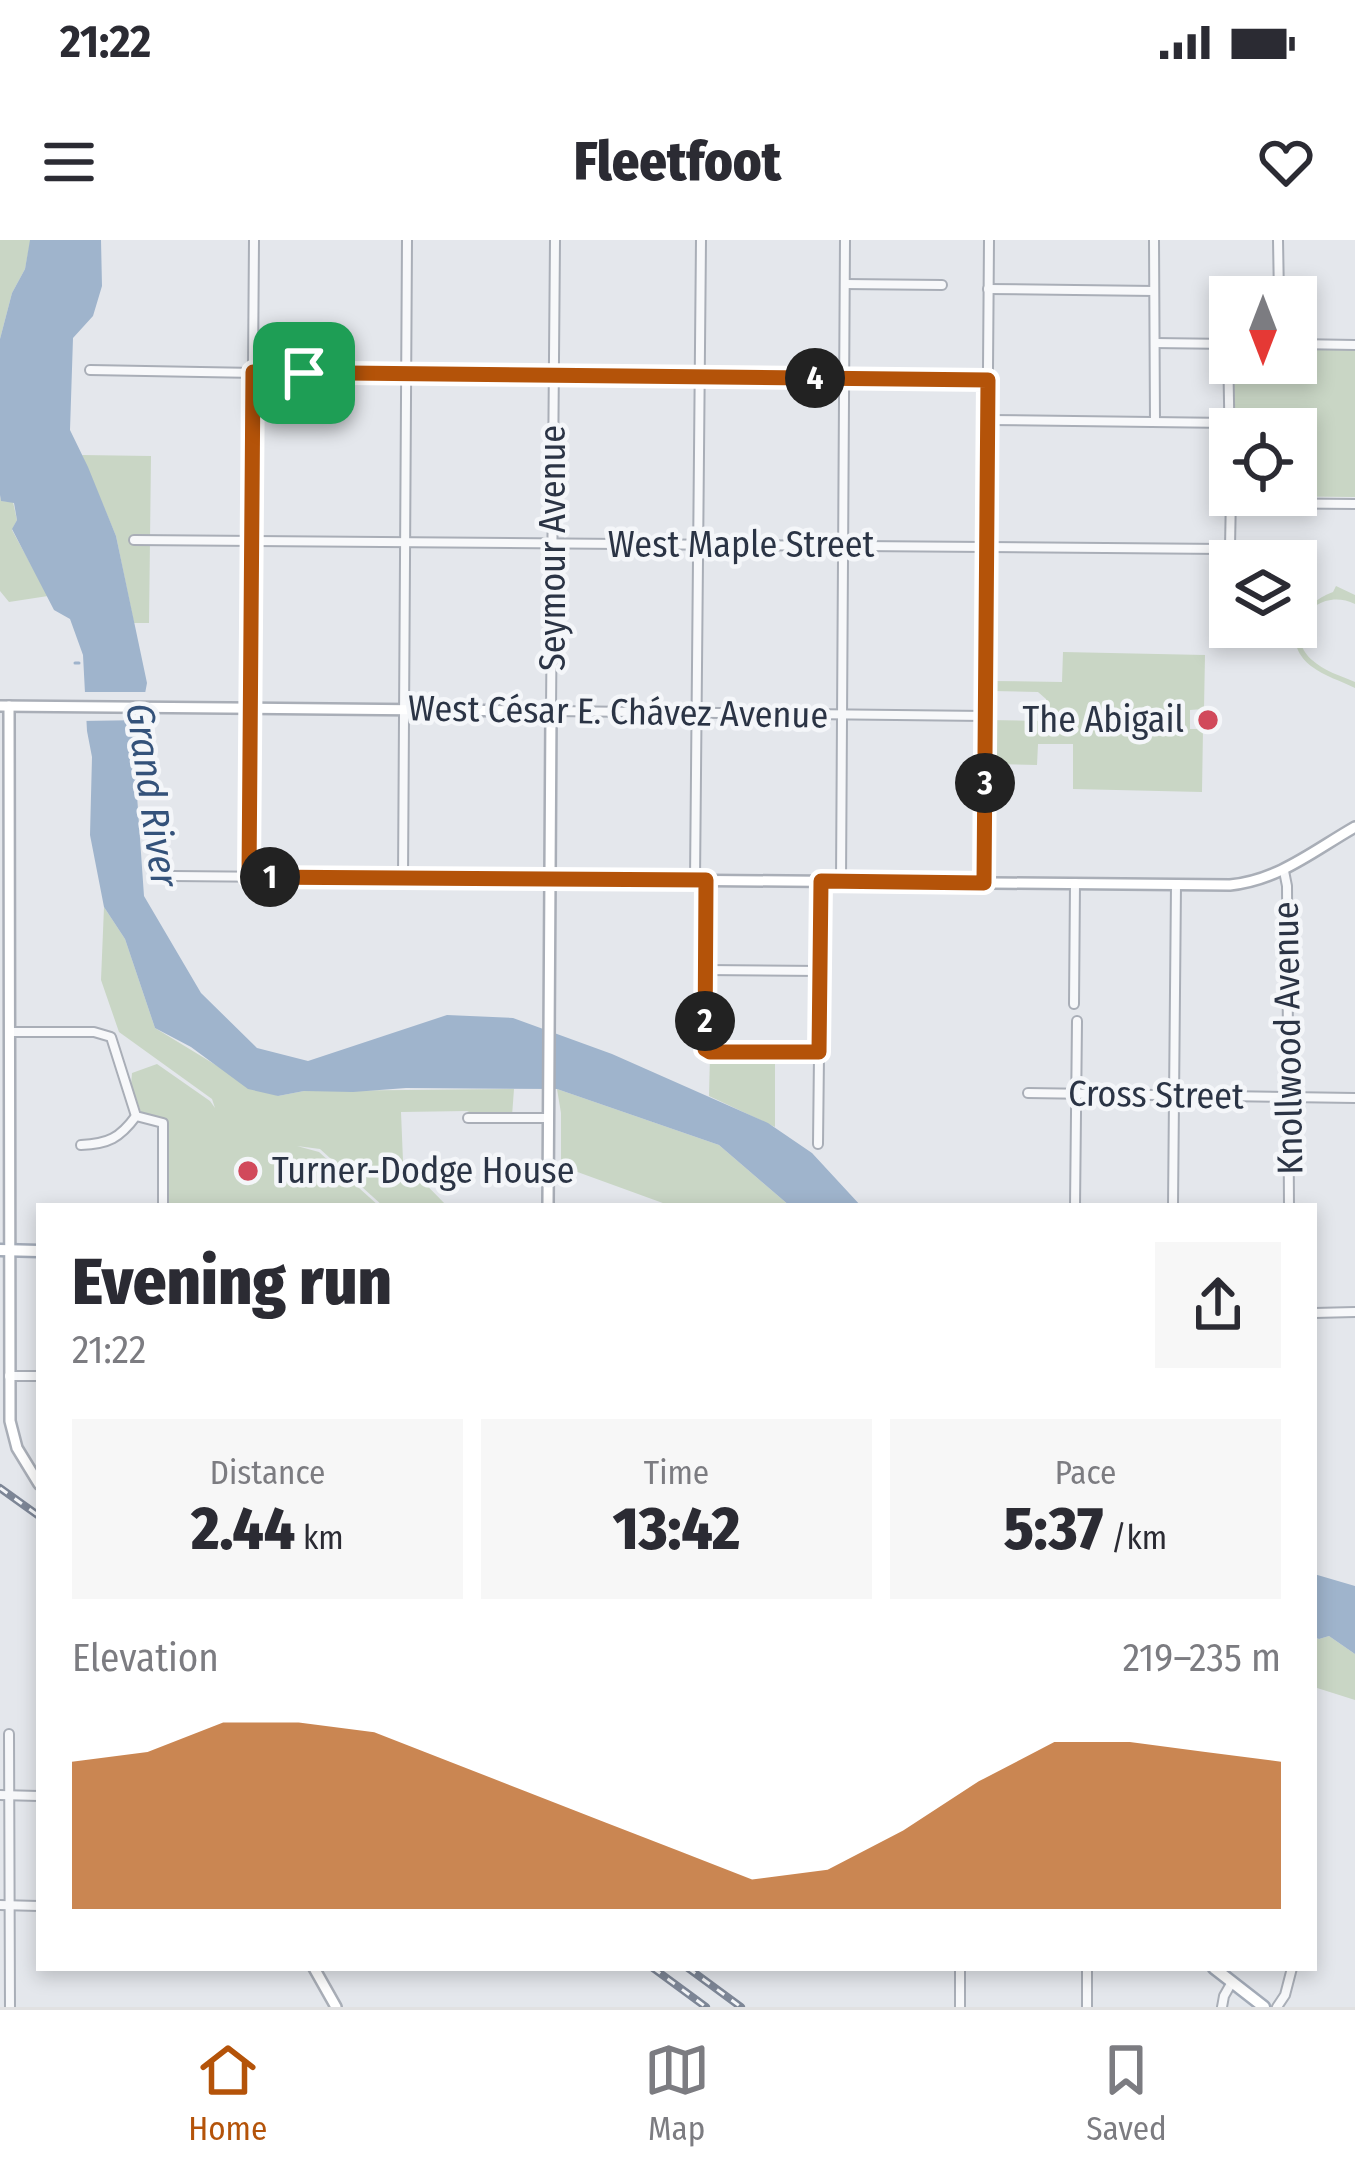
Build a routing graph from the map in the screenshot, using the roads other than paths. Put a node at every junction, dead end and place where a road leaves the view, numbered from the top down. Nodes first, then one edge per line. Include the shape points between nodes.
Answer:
1 (254, 240) edge
2 (407, 240) edge
3 (555, 240) edge
4 (701, 240) edge
5 (845, 240) edge
6 (989, 240) edge
7 (1154, 240) edge
8 (1279, 240) edge
9 (1279, 276) edge
10 (844, 284) junction
11 (942, 285) dead end
12 (988, 289) junction
13 (1154, 291) junction
14 (1155, 343) junction
15 (1209, 344) edge
16 (1317, 344) edge
17 (1355, 345) edge
18 (90, 370) dead end
19 (253, 372) junction
20 (407, 375) junction
21 (554, 375) junction
22 (699, 377) junction
23 (844, 378) junction
24 (988, 380) junction
25 (988, 420) junction
26 (1154, 422) junction
27 (1209, 423) edge
28 (1317, 502) edge
29 (1355, 504) edge
30 (1231, 516) edge
31 (134, 540) dead end
32 (252, 540) junction
33 (405, 542) junction
34 (553, 543) junction
35 (698, 544) junction
36 (843, 545) junction
37 (987, 547) junction
38 (5, 706) edge
39 (250, 709) junction
40 (404, 710) junction
41 (551, 711) junction
42 (696, 714) junction
43 (841, 715) junction
44 (985, 716) junction
45 (1355, 827) edge
46 (1284, 871) junction
47 (172, 876) dead end
48 (249, 877) junction
49 (403, 878) junction
50 (550, 879) junction
51 (701, 880) junction
52 (821, 881) junction
53 (841, 881) junction
54 (984, 883) junction
55 (1075, 883) junction
56 (1176, 885) junction
57 (5, 919) edge
58 (705, 970) junction
59 (820, 971) junction
60 (1074, 1004) dead end
61 (1077, 1021) dead end
62 (9, 1032) junction
63 (819, 1052) junction
64 (1028, 1093) dead end
65 (1076, 1093) junction
66 (1174, 1094) junction
67 (1355, 1097) edge
68 (1288, 1098) junction
69 (548, 1113) junction
70 (136, 1116) junction
71 (468, 1118) dead end
72 (4, 1128) edge
73 (818, 1144) dead end
74 (81, 1145) dead end
75 (163, 1203) edge
76 (548, 1203) edge
77 (1075, 1203) edge
78 (1173, 1203) edge
79 (1289, 1203) edge
80 (4, 1251) edge
81 (36, 1251) edge
82 (1317, 1312) edge
83 (1355, 1312) edge
84 (9, 1376) junction
85 (36, 1376) edge
86 (36, 1479) edge
87 (9, 1734) dead end
88 (5, 1795) edge
89 (36, 1796) edge
90 (5, 1905) edge
91 (36, 1906) edge
92 (316, 1971) edge
93 (960, 1971) edge
94 (1087, 1971) edge
95 (1218, 1971) edge
96 (1291, 1971) edge
97 (1232, 1982) junction
98 (10, 2007) edge
99 (336, 2007) edge
100 (960, 2007) edge
101 (1087, 2007) edge
102 (1222, 2007) edge
103 (1264, 2007) edge
104 (1277, 2007) edge

1 - 19 street
2 - 20 street
3 - 21 street, Seymour Avenue
4 - 22 street
5 - 10 street
6 - 12 street
7 - 13 street
8 - 9 street
10 - 11 street
10 - 23 street
12 - 13 street
12 - 24 street
13 - 14 street
14 - 15 street
14 - 26 street
16 - 17 street
18 - 19 street
19 - 20 street
19 - 32 street
20 - 21 street
20 - 33 street
21 - 22 street
21 - 34 street, Seymour Avenue
22 - 23 street
22 - 35 street
23 - 24 street
23 - 36 street
24 - 25 street
25 - 26 street
25 - 37 street
26 - 27 street
28 - 29 street
30 - 37 street, West Maple Street via 1224,549
31 - 32 street, West Maple Street
32 - 33 street, West Maple Street
32 - 39 street
33 - 34 street, West Maple Street
33 - 40 street
34 - 35 street, West Maple Street
34 - 41 street, Seymour Avenue
35 - 36 street, West Maple Street
35 - 42 street
36 - 37 street, West Maple Street
36 - 43 street
37 - 44 street
38 - 39 street, West César E. Chávez Avenue
38 - 57 street
39 - 40 street, West César E. Chávez Avenue
39 - 48 street
40 - 41 street, West César E. Chávez Avenue
40 - 49 street
41 - 42 street, West César E. Chávez Avenue
41 - 50 street
42 - 43 street, West César E. Chávez Avenue
42 - 51 street
43 - 44 street, West César E. Chávez Avenue
43 - 53 street
44 - 54 street
45 - 46 street
46 - 56 street via 1252,883
46 - 68 street, Knollwood Avenue
47 - 48 street
48 - 49 street
49 - 50 street
50 - 51 street
50 - 69 street
51 - 52 street
51 - 58 street
52 - 53 street
52 - 59 street
53 - 54 street
54 - 55 street
55 - 56 street
55 - 60 street
56 - 66 street
57 - 62 street
58 - 59 street
58 - 63 street via 705,1049
59 - 63 street
61 - 65 street
62 - 70 street via 111,1036
62 - 72 street
63 - 73 street
64 - 65 street, Cross Street
65 - 66 street, Cross Street
65 - 77 street
66 - 68 street, Cross Street
66 - 78 street
67 - 68 street, Cross Street
68 - 79 street, Knollwood Avenue
69 - 71 street
69 - 76 street
70 - 74 street via 115,1139
70 - 75 street via 163,1124
72 - 80 street
80 - 81 main road
80 - 84 street
82 - 83 street
84 - 85 street
84 - 86 street via 11,1433
87 - 88 street
88 - 89 street
88 - 90 street
90 - 91 street
90 - 98 street
92 - 99 street
93 - 100 street
94 - 101 street
95 - 97 main road
96 - 104 street
97 - 102 street
97 - 103 main road

